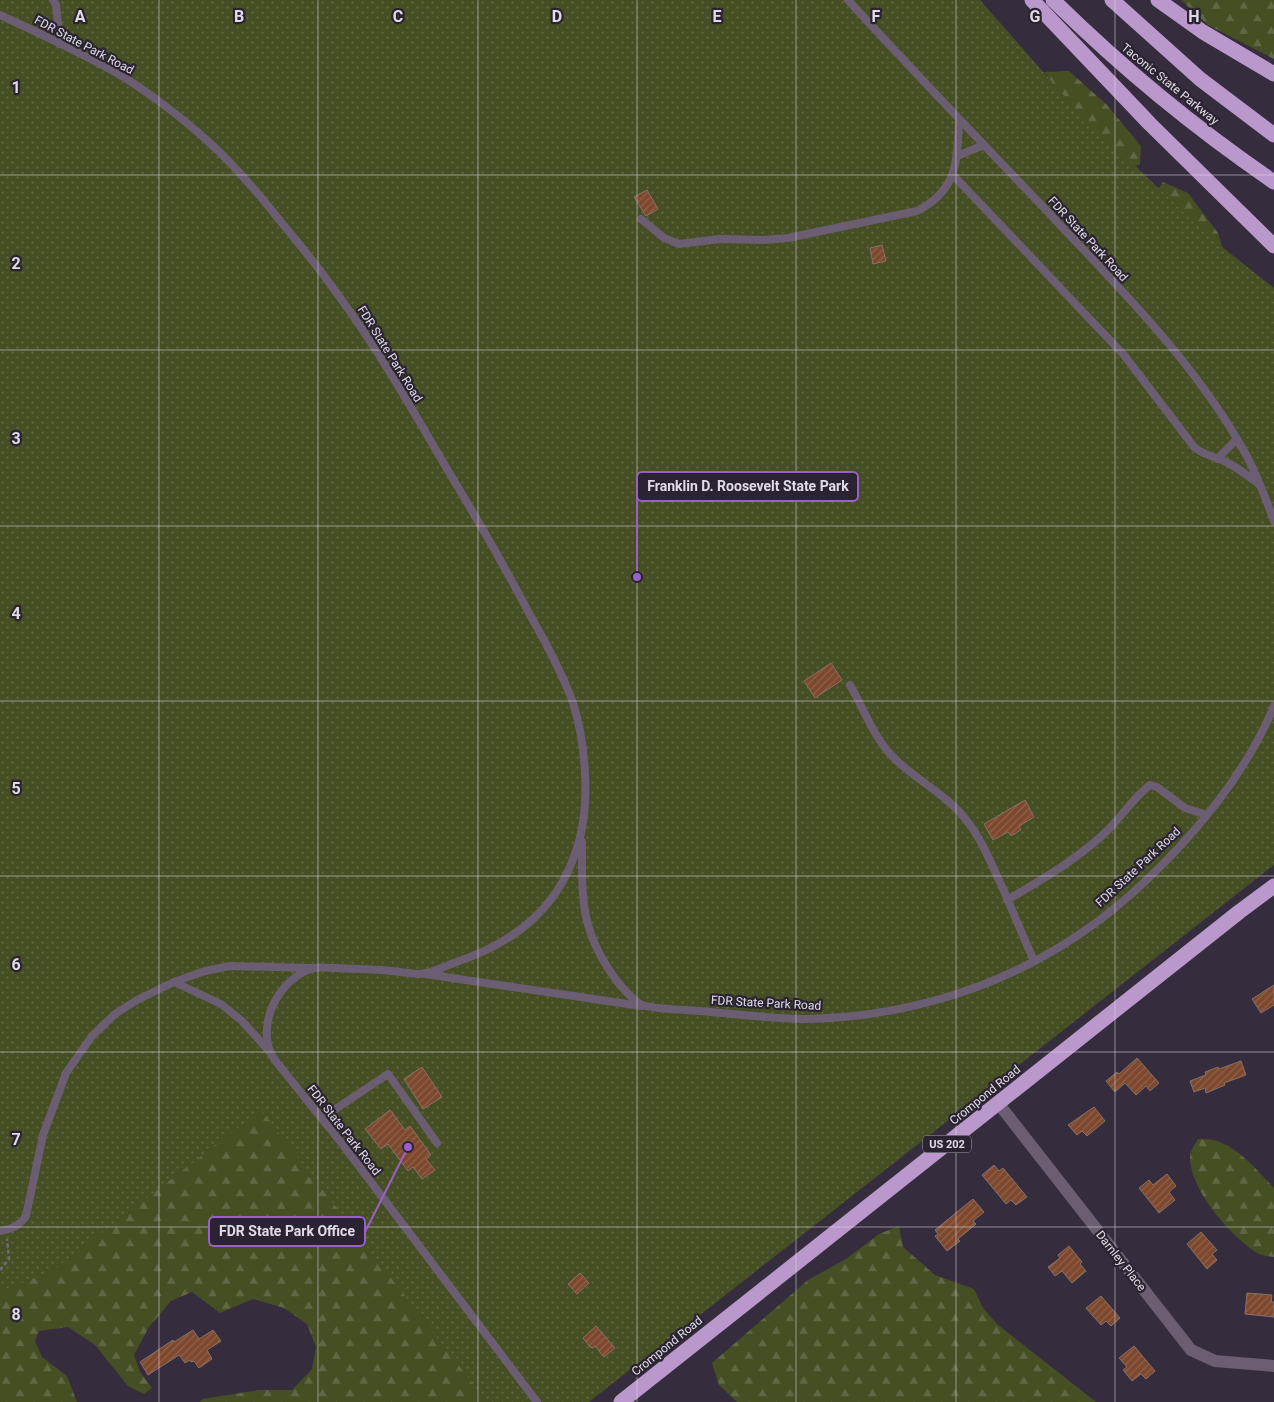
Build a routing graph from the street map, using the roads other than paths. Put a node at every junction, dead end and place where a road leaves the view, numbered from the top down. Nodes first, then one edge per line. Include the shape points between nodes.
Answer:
1 (54, 0) edge
2 (848, 0) edge
3 (1032, 0) edge
4 (1053, 0) edge
5 (1112, 0) edge
6 (1158, 0) edge
7 (0, 15) edge
8 (60, 44) junction
9 (1274, 74) edge
10 (959, 120) junction
11 (1274, 135) edge
12 (984, 145) junction
13 (957, 156) junction
14 (953, 175) junction
15 (1274, 182) edge
16 (641, 219) dead end
17 (1274, 246) edge
18 (1237, 439) junction
19 (1217, 459) junction
20 (1262, 486) junction
21 (1274, 521) edge
22 (850, 685) dead end
23 (1274, 706) edge
24 (1207, 816) junction
25 (582, 832) junction
26 (1274, 886) edge
27 (1007, 900) junction
28 (1034, 961) junction
29 (315, 968) junction
30 (423, 974) junction
31 (174, 982) junction
32 (641, 1006) junction
33 (269, 1051) junction
34 (998, 1103) junction
35 (322, 1118) junction
36 (437, 1143) dead end
37 (3, 1230) edge
38 (1274, 1366) edge
39 (536, 1402) edge
40 (621, 1402) edge

1 - 8 lane
2 - 10 lane, FDR State Park Road
3 - 17 highway via 1150,124
4 - 15 highway, Taconic State Parkway via 1161,98
5 - 11 highway, Taconic State Parkway via 1200,79
6 - 9 highway via 1203,32
7 - 8 lane, FDR State Park Road
8 - 25 lane, FDR State Park Road via 123,77 208,141 242,174 348,309 490,540 572,700 584,753
10 - 12 lane, FDR State Park Road
10 - 13 lane
12 - 13 lane
12 - 18 lane, FDR State Park Road via 1148,320 1204,390
13 - 14 lane
14 - 16 lane via 940,195 917,211 788,238 720,239 679,244 664,238
14 - 19 lane via 1124,355 1194,446 1203,454
18 - 19 lane
18 - 20 lane, FDR State Park Road
19 - 20 lane via 1241,470
20 - 21 lane, FDR State Park Road
22 - 27 lane via 872,729 894,758 967,820
23 - 24 lane, FDR State Park Road via 1235,779
24 - 27 lane via 1185,808 1150,785 1079,855
24 - 28 lane, FDR State Park Road via 1115,907
25 - 30 lane, FDR State Park Road via 568,871 535,919 513,937 480,954
25 - 32 lane, FDR State Park Road via 582,880 588,929 606,965
26 - 34 highway, Crompond Road / US 202
27 - 28 lane
28 - 32 lane, FDR State Park Road via 1004,976 938,999 876,1013 807,1019
29 - 30 lane, FDR State Park Road
29 - 31 lane, FDR State Park Road via 230,966
29 - 33 lane via 278,995 267,1025
30 - 32 lane, FDR State Park Road
31 - 33 lane, FDR State Park Road via 221,1004 242,1021
31 - 37 lane, FDR State Park Road via 115,1014 75,1058 66,1072 43,1135 26,1216 21,1224
33 - 35 lane, FDR State Park Road
34 - 38 street, Darnley Place via 1191,1350 1215,1361
34 - 40 highway, Crompond Road / US 202
35 - 36 lane via 388,1074
35 - 39 lane, FDR State Park Road

